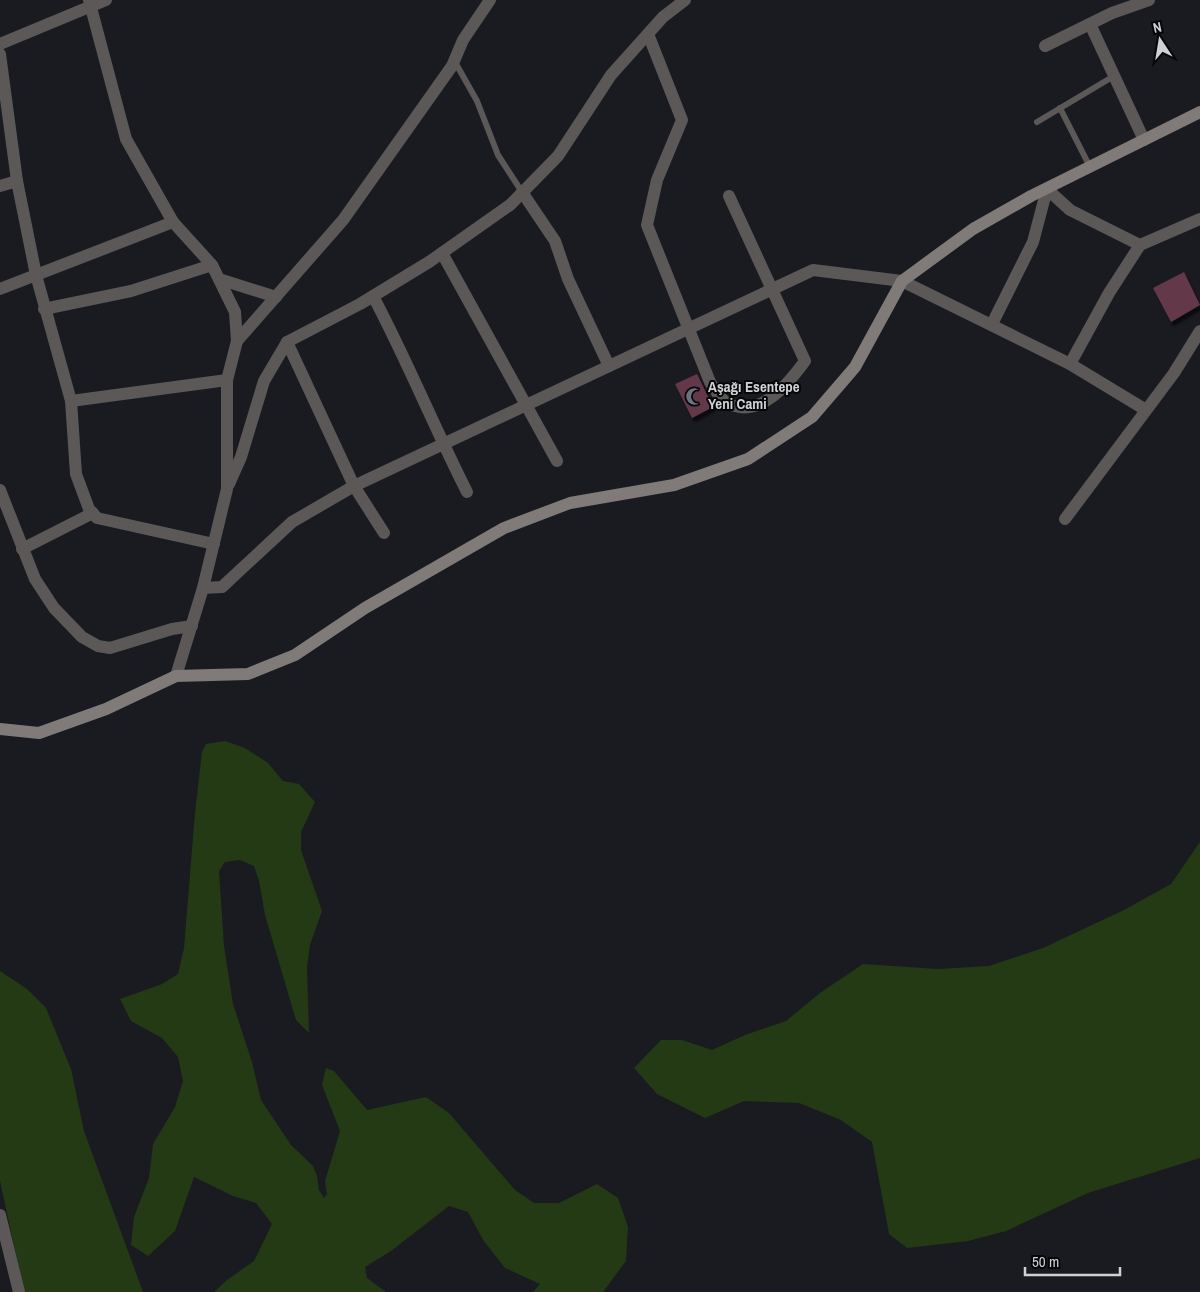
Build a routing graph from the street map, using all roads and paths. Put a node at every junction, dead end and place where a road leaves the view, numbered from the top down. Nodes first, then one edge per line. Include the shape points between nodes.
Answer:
1 (106, 0) edge
2 (490, 0) edge
3 (685, 0) edge
4 (1149, 0) edge
5 (90, 4) edge
6 (1090, 24) junction
7 (648, 34) junction
8 (0, 44) edge
9 (1045, 46) dead end
10 (0, 54) edge
11 (454, 61) junction
12 (1114, 76) junction
13 (1060, 108) junction
14 (1200, 112) edge
15 (1037, 122) dead end
16 (1144, 140) junction
17 (1090, 167) junction
18 (17, 181) junction
19 (0, 186) edge
20 (1047, 189) junction
21 (522, 192) junction
22 (729, 196) dead end
23 (1200, 219) edge
24 (173, 222) junction
25 (1140, 245) junction
26 (442, 253) junction
27 (212, 265) junction
28 (36, 275) junction
29 (219, 278) junction
30 (902, 280) junction
31 (0, 289) edge
32 (773, 289) junction
33 (373, 296) junction
34 (276, 297) junction
35 (44, 309) junction
36 (992, 324) junction
37 (690, 328) junction
38 (1200, 332) edge
39 (237, 341) junction
40 (287, 342) junction
41 (1070, 364) junction
42 (610, 366) junction
43 (227, 380) junction
44 (70, 401) junction
45 (525, 406) junction
46 (1146, 410) junction
47 (443, 444) junction
48 (557, 461) dead end
49 (354, 486) junction
50 (227, 489) junction
51 (0, 490) edge
52 (467, 492) dead end
53 (93, 513) junction
54 (1065, 519) dead end
55 (384, 533) dead end
56 (214, 544) junction
57 (22, 549) junction
58 (203, 588) junction
59 (192, 626) junction
60 (176, 676) junction
61 (0, 729) edge
62 (0, 1214) edge
63 (19, 1292) edge

1 - 5 street
2 - 11 street via 463,40
3 - 7 street
4 - 6 street
5 - 8 street
5 - 24 street via 126,139
6 - 9 street
6 - 12 street
7 - 21 street via 611,75 558,156
7 - 37 street via 682,120 657,180 647,225
10 - 18 street
11 - 21 lane via 477,100 498,155
11 - 34 street via 343,220
12 - 13 lane
12 - 16 street
13 - 15 lane
13 - 17 lane
14 - 16 main road
16 - 17 main road
17 - 20 main road
18 - 19 street
18 - 28 street
20 - 25 street via 1070,210
20 - 30 main road via 973,228
20 - 36 street via 1033,242
21 - 26 street via 510,205
21 - 42 street via 555,241 568,279
22 - 32 street
23 - 25 street
24 - 27 street
24 - 28 street
25 - 41 street
26 - 33 street
26 - 45 street
27 - 29 street
27 - 35 street via 131,291
28 - 31 street
28 - 35 street
29 - 34 street
29 - 39 street via 235,312
30 - 32 street via 813,270
30 - 36 street
30 - 60 main road via 854,367 812,417 748,459 674,486 570,503 504,528 365,608 295,655 248,674
32 - 37 street
32 - 37 street via 804,361 785,388 760,404 740,408 725,402 710,382
33 - 40 street
33 - 47 street
34 - 39 street
35 - 44 street
36 - 41 street
37 - 42 street
38 - 46 street
39 - 43 street
40 - 49 street
40 - 50 street via 264,381 241,457
41 - 46 street
42 - 45 street
43 - 44 street
43 - 50 street
44 - 53 street via 76,474 82,496
45 - 47 street
45 - 48 street
46 - 54 street
47 - 49 street
47 - 52 street
49 - 55 street
49 - 58 street via 292,522 222,587
50 - 56 street
51 - 57 street
53 - 56 street via 97,518 113,523
53 - 57 street
56 - 58 street
57 - 59 street via 35,579 54,608 82,637 98,646 126,645 172,629
58 - 59 street
59 - 60 street
60 - 61 main road via 106,709 39,734
62 - 63 street

